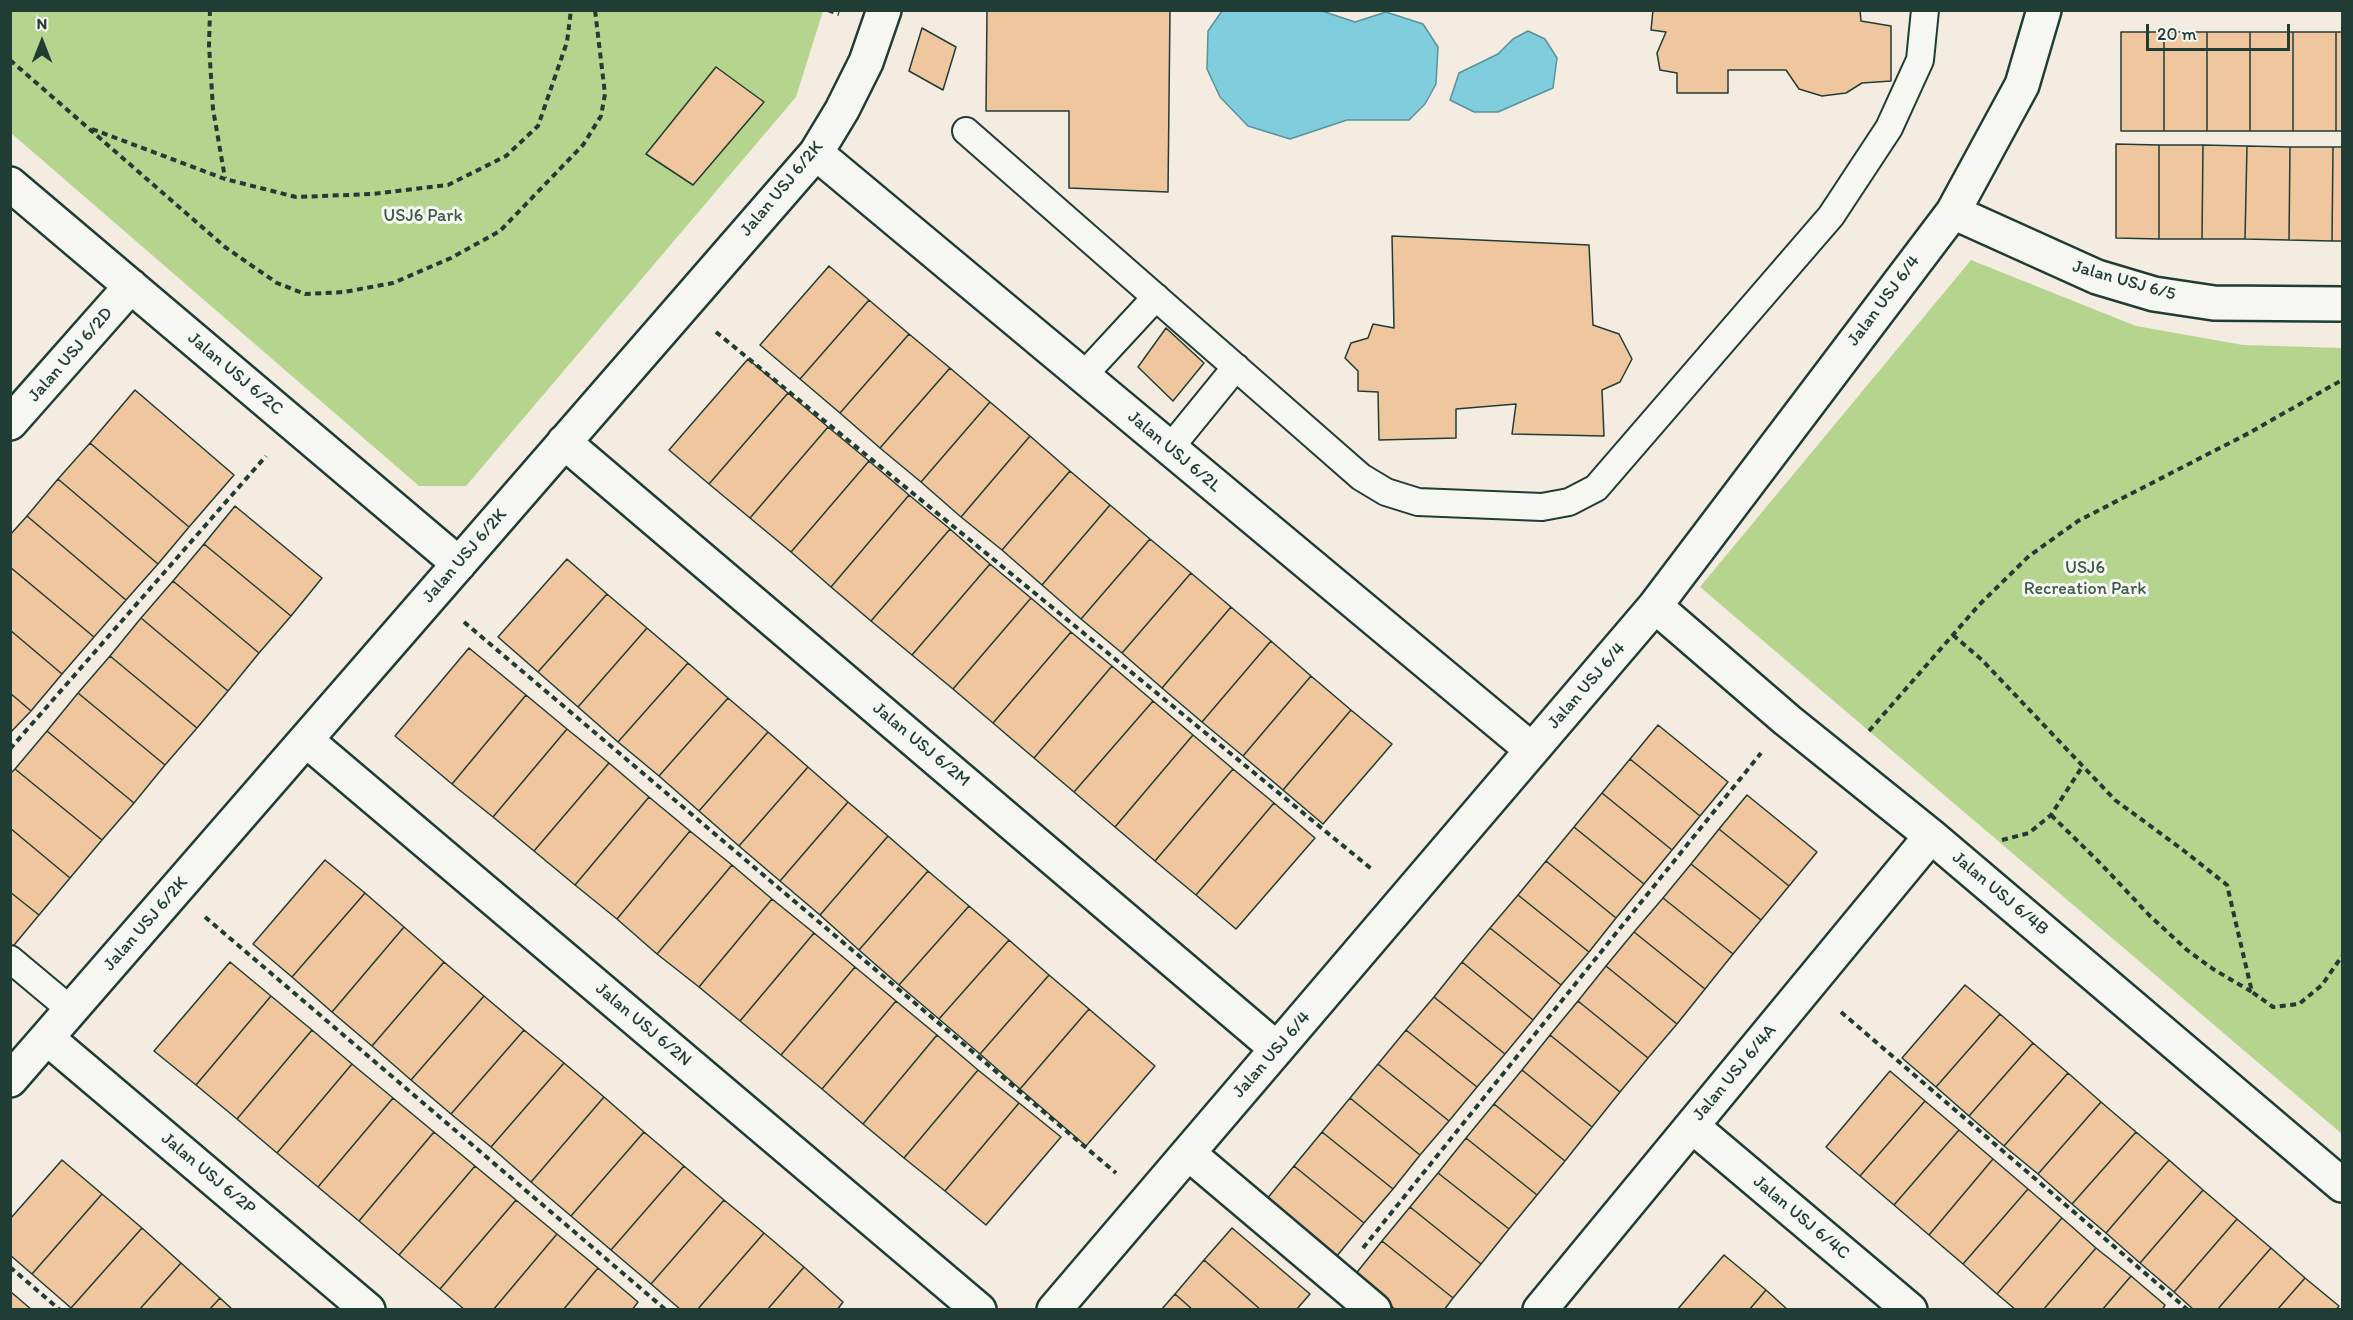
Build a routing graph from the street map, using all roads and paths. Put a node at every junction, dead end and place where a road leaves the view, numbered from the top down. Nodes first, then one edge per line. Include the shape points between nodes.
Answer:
1 (210, 10) edge
2 (571, 10) edge
3 (595, 10) edge
4 (884, 10) edge
5 (1925, 10) edge
6 (2044, 10) edge
7 (10, 60) edge
8 (88, 128) junction
9 (966, 131) dead end
10 (816, 153) junction
11 (225, 179) junction
12 (10, 184) edge
13 (1953, 212) junction
14 (131, 286) junction
15 (1156, 297) junction
16 (2343, 304) edge
17 (683, 305) junction
18 (1236, 367) junction
19 (1083, 376) junction
20 (2343, 380) edge
21 (10, 423) edge
22 (294, 424) junction
23 (564, 442) junction
24 (1170, 448) junction
25 (459, 564) junction
26 (431, 595) junction
27 (1655, 606) junction
28 (1953, 635) junction
29 (1787, 720) junction
30 (1869, 732) dead end
31 (306, 740) junction
32 (10, 749) edge
33 (1532, 750) junction
34 (2082, 767) junction
35 (2051, 815) junction
36 (1931, 836) junction
37 (1998, 842) dead end
38 (174, 892) junction
39 (1406, 897) junction
40 (2343, 956) edge
41 (10, 959) edge
42 (1809, 984) junction
43 (2252, 992) junction
44 (71, 1010) junction
45 (47, 1038) junction
46 (1277, 1049) junction
47 (10, 1080) edge
48 (1692, 1126) junction
49 (1188, 1153) junction
50 (2343, 1185) edge
51 (1148, 1200) junction
52 (10, 1267) edge
53 (1339, 1279) junction
54 (60, 1310) edge
55 (368, 1310) edge
56 (666, 1310) edge
57 (979, 1310) edge
58 (1054, 1310) edge
59 (1374, 1310) edge
60 (1540, 1310) edge
61 (1910, 1310) edge
62 (2188, 1310) edge

1 - 11 path via 213,109
2 - 11 path via 567,42 538,126 506,156 448,186 296,197
3 - 8 path via 605,94 601,116 583,145 500,231 393,283 305,294 277,283 225,248
4 - 10 street, Jalan USJ 6/2K via 866,62
5 - 18 lane via 1920,60 1889,128 1831,216 1596,488 1578,498 1542,507 1418,502 1386,492 1361,477
6 - 13 street, Jalan USJ 6/4 via 2022,85
7 - 8 path
8 - 11 path
9 - 15 lane
10 - 17 street, Jalan USJ 6/2K
10 - 19 street, Jalan USJ 6/2L
12 - 14 street, Jalan USJ 6/2C
13 - 16 street, Jalan USJ 6/5 via 2097,277 2154,294 2214,303
13 - 27 street, Jalan USJ 6/4
14 - 21 street, Jalan USJ 6/2D
14 - 22 street, Jalan USJ 6/2C
15 - 18 lane
15 - 19 lane
17 - 23 street, Jalan USJ 6/2K
17 - 39 path
18 - 24 lane
19 - 24 street, Jalan USJ 6/2L
20 - 28 path via 2078,522 2029,556
22 - 25 street, Jalan USJ 6/2C
22 - 32 path
23 - 25 street, Jalan USJ 6/2K
23 - 46 street, Jalan USJ 6/2M
24 - 33 street, Jalan USJ 6/2L
25 - 26 street, Jalan USJ 6/2K
26 - 31 street, Jalan USJ 6/2K
26 - 51 path
27 - 29 street, Jalan USJ 6/4B
27 - 33 street, Jalan USJ 6/4
28 - 30 path
28 - 34 path via 1982,660
29 - 36 street, Jalan USJ 6/4B
29 - 53 path
31 - 38 street, Jalan USJ 6/2K
31 - 57 street, Jalan USJ 6/2N
33 - 39 street, Jalan USJ 6/4
34 - 35 path
34 - 43 path via 2115,800 2227,885
35 - 37 path via 2028,833
35 - 43 path via 2187,950
36 - 42 street, Jalan USJ 6/4A
36 - 50 street, Jalan USJ 6/4B
38 - 44 street, Jalan USJ 6/2K
38 - 56 path
39 - 46 street, Jalan USJ 6/4
40 - 43 path via 2322,985 2299,1004 2273,1007
41 - 44 lane
42 - 48 street, Jalan USJ 6/4A
42 - 62 path
44 - 45 street, Jalan USJ 6/2K
45 - 47 street, Jalan USJ 6/2K
45 - 55 street, Jalan USJ 6/2P
46 - 49 street, Jalan USJ 6/4
48 - 60 street, Jalan USJ 6/4A
48 - 61 street, Jalan USJ 6/4C
49 - 51 street, Jalan USJ 6/4
49 - 53 street
51 - 58 street, Jalan USJ 6/4
52 - 54 path
53 - 59 street

